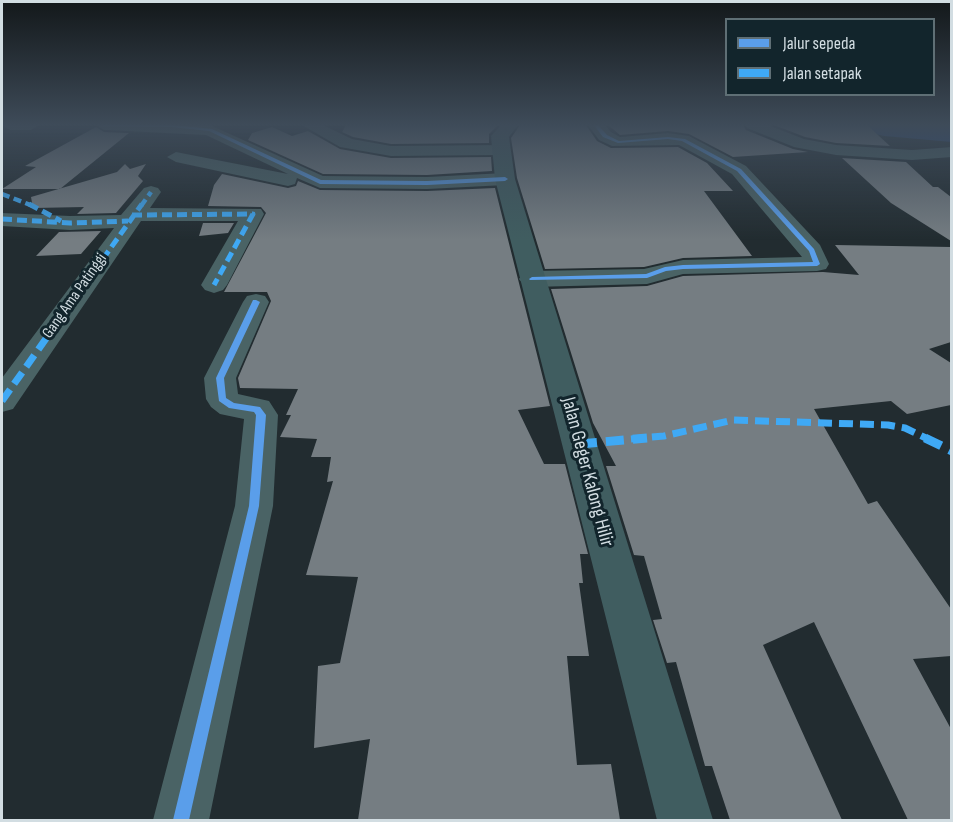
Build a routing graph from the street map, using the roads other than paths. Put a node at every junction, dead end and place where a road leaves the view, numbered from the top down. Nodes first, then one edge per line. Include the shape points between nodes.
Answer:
1 (206, 163) edge
2 (281, 163) edge
3 (475, 163) edge
4 (508, 163) edge
5 (727, 163) edge
6 (928, 163) edge
7 (942, 171) dead end
8 (320, 182) junction
9 (151, 192) dead end
10 (2, 194) edge
11 (130, 218) junction
12 (2, 219) edge
13 (61, 221) junction
14 (532, 279) junction
15 (214, 285) dead end
16 (256, 302) dead end
17 (2, 401) edge
18 (181, 820) edge
19 (685, 820) edge

1 - 8 street via 278,179
2 - 8 street
3 - 8 street via 427,183
4 - 14 main road, Jalan Geger Kalong Hilir
5 - 14 street via 739,170 806,243 817,264 682,267 647,276
6 - 7 street
9 - 11 street, Gang Ama Patinggi
10 - 13 street via 42,209
11 - 13 street
11 - 15 street via 253,214
11 - 17 street, Gang Ama Patinggi
12 - 13 street
14 - 19 main road, Jalan Geger Kalong Hilir
16 - 18 street via 220,378 222,399 231,406 257,409 261,415 254,506

